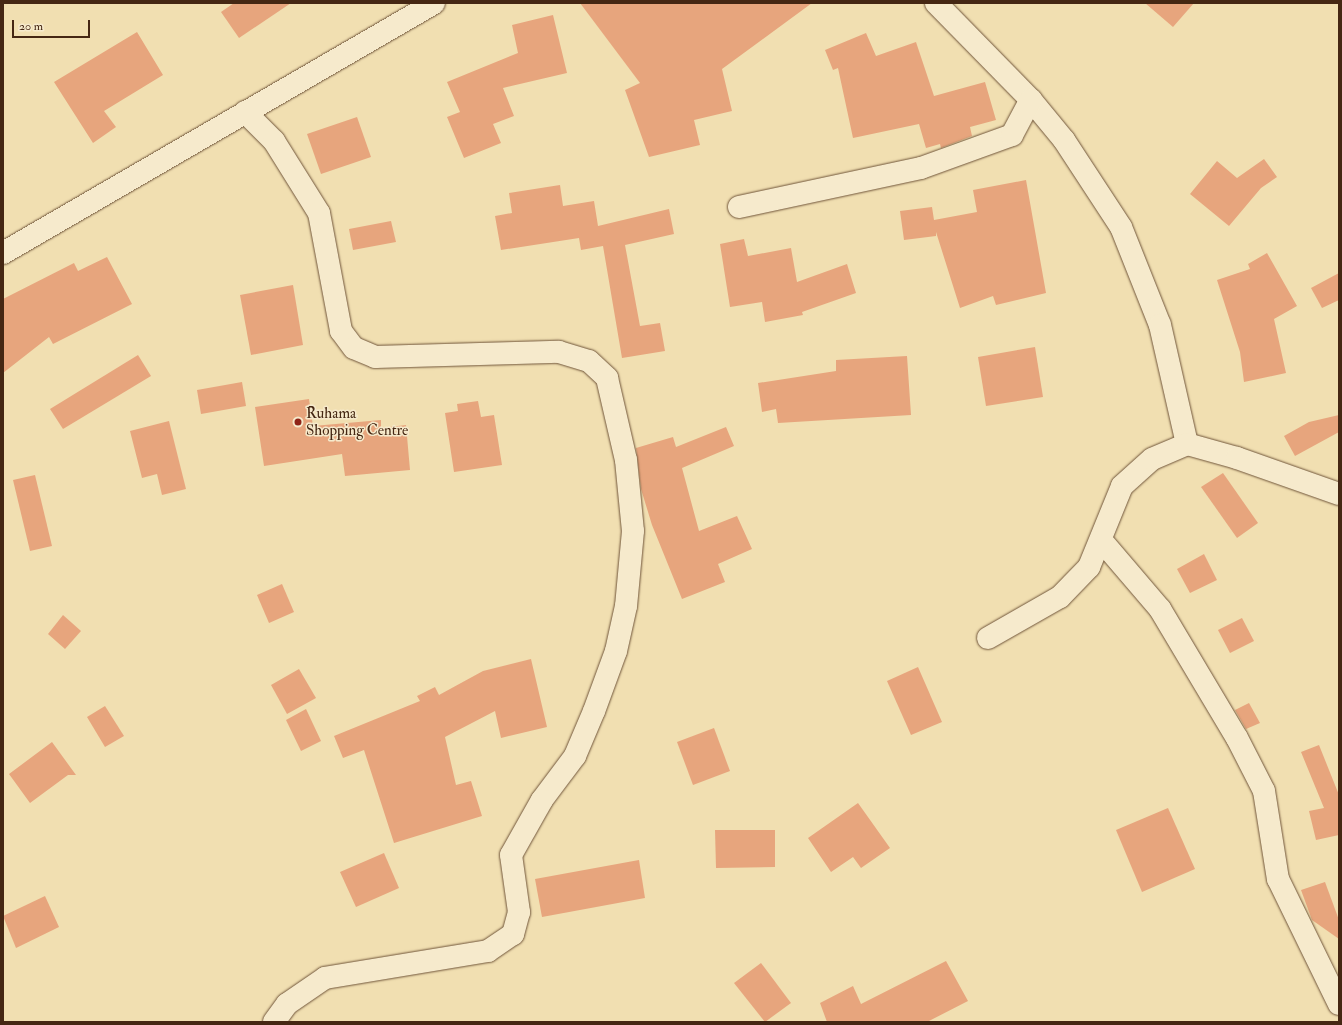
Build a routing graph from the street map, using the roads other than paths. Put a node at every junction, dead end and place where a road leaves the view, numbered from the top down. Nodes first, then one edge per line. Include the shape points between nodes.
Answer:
1 (434, 3) edge
2 (936, 3) edge
3 (1031, 100) junction
4 (245, 112) junction
5 (739, 207) dead end
6 (3, 253) edge
7 (1187, 444) junction
8 (1339, 494) edge
9 (1101, 540) junction
10 (988, 638) dead end
11 (1339, 1004) edge
12 (274, 1022) edge

1 - 4 street
2 - 3 street
3 - 5 street via 1012,135 922,168
3 - 7 street via 1064,140 1121,227 1160,325
4 - 6 street
4 - 12 street via 274,141 319,213 341,331 354,348 375,357 559,352 589,361 607,378 626,460 633,531 626,606 616,651 575,756 542,800 511,855 519,912 513,934 488,951 325,978 286,1004
7 - 8 street via 1237,458
7 - 9 street via 1152,459 1122,486
9 - 10 street via 1089,567 1060,597
9 - 11 street via 1160,609 1237,738 1264,791 1278,879

